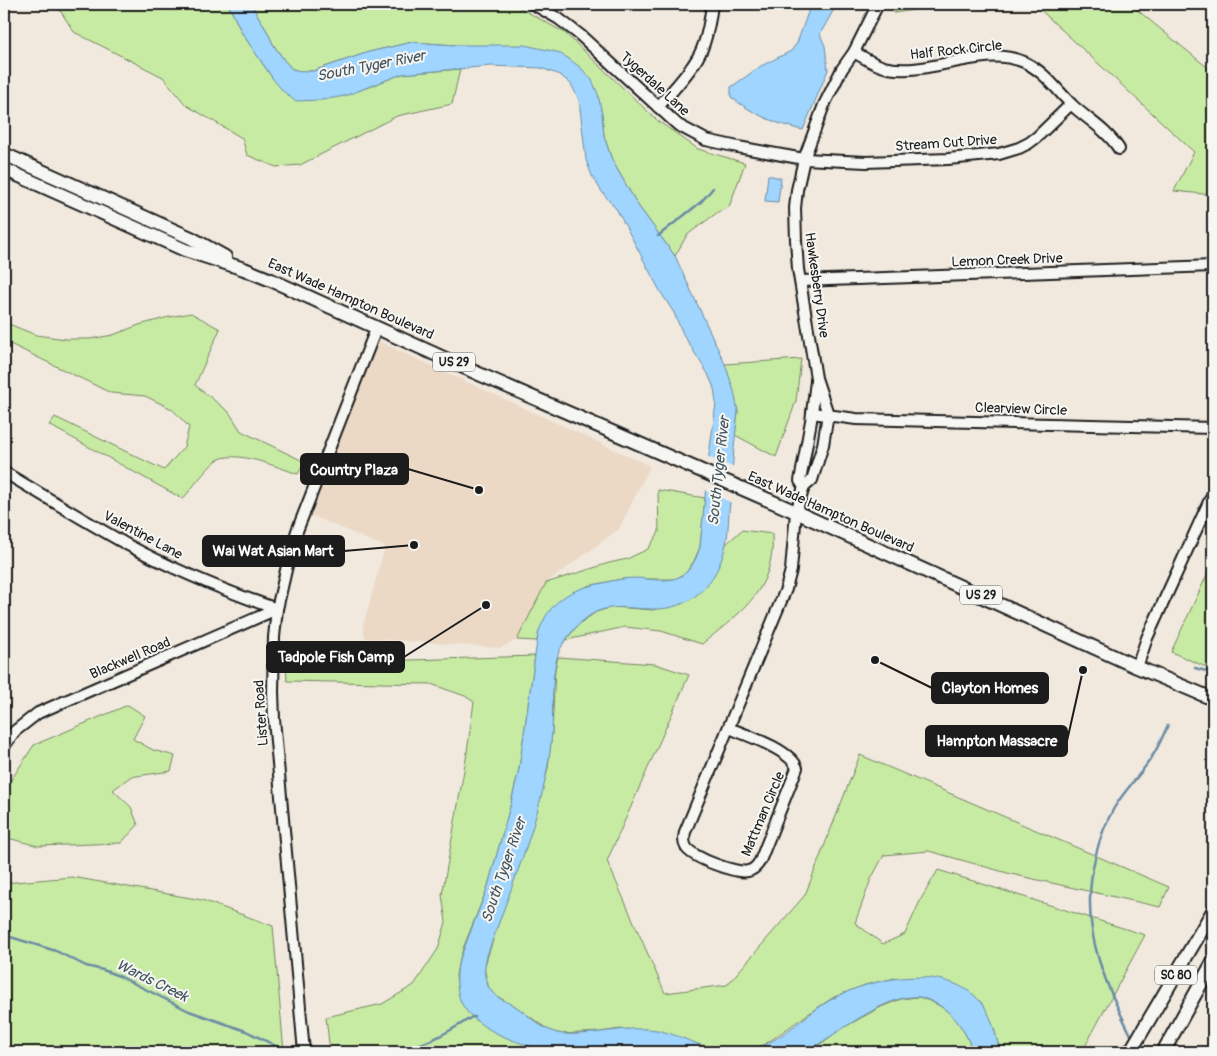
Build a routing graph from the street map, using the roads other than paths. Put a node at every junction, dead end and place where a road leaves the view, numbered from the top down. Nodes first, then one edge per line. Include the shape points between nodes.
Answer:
1 (533, 4) edge
2 (712, 4) edge
3 (878, 4) edge
4 (854, 52) junction
5 (1071, 104) junction
6 (658, 107) junction
7 (1119, 149) dead end
8 (4, 154) edge
9 (804, 159) junction
10 (33, 167) junction
11 (4, 169) edge
12 (27, 180) junction
13 (130, 211) junction
14 (124, 223) junction
15 (1213, 266) edge
16 (244, 269) junction
17 (801, 281) junction
18 (376, 328) junction
19 (816, 378) junction
20 (812, 413) junction
21 (828, 414) junction
22 (1213, 428) edge
23 (4, 472) edge
24 (804, 487) junction
25 (1213, 493) edge
26 (796, 512) junction
27 (277, 609) junction
28 (1137, 667) junction
29 (1200, 693) junction
30 (1213, 699) edge
31 (1213, 709) edge
32 (728, 728) junction
33 (4, 746) edge
34 (1213, 911) edge
35 (1213, 962) edge
36 (304, 1050) edge
37 (1130, 1052) edge
38 (1163, 1052) edge

1 - 6 street, Tygerdale Lane via 580,35
2 - 6 street via 698,57
3 - 4 street, Hawkesberry Drive
4 - 5 street, Half Rock Circle via 879,65 900,69 998,56 1011,58 1044,75
4 - 9 street, Hawkesberry Drive via 836,79
5 - 7 street, Half Rock Circle via 1114,139
5 - 9 street, Stream Cut Drive via 1029,143 999,154 866,162
6 - 9 street, Tygerdale Lane via 678,125 706,140
8 - 10 main road, East Wade Hampton Boulevard / US 29
9 - 17 street, Hawkesberry Drive via 795,208
10 - 12 main road
10 - 13 main road, East Wade Hampton Boulevard / US 29
11 - 12 main road, East Wade Hampton Boulevard / US 29
12 - 14 main road, East Wade Hampton Boulevard / US 29
13 - 14 main road
13 - 16 main road, East Wade Hampton Boulevard / US 29 via 191,238
14 - 16 main road, East Wade Hampton Boulevard / US 29 via 185,250
15 - 17 street, Lemon Creek Drive
16 - 18 main road, East Wade Hampton Boulevard / US 29
17 - 19 street, Hawkesberry Drive
18 - 26 main road, East Wade Hampton Boulevard / US 29
18 - 27 street, Lister Road via 297,531
19 - 20 street, Hawkesberry Drive
19 - 21 street, Hawkesberry Drive
20 - 21 street, Clearview Circle
20 - 24 street, Hawkesberry Drive via 800,481
21 - 22 street, Clearview Circle via 856,419
21 - 24 street, Hawkesberry Drive via 812,480
23 - 27 street, Valentine Lane via 163,563
24 - 26 street, Hawkesberry Drive
25 - 28 street
26 - 28 main road, East Wade Hampton Boulevard / US 29
26 - 32 street, Mattman Circle via 788,583
27 - 33 street, Blackwell Road via 38,713 15,731
27 - 36 street, Lister Road via 272,692
28 - 29 main road, East Wade Hampton Boulevard / US 29
29 - 30 main road, East Wade Hampton Boulevard / US 29
29 - 31 main road
32 - 32 street, Mattman Circle via 685,832 684,843 690,852 702,858 745,872 756,868 760,861 797,768 784,754
34 - 37 main road, SC 80
35 - 38 main road, SC 80

